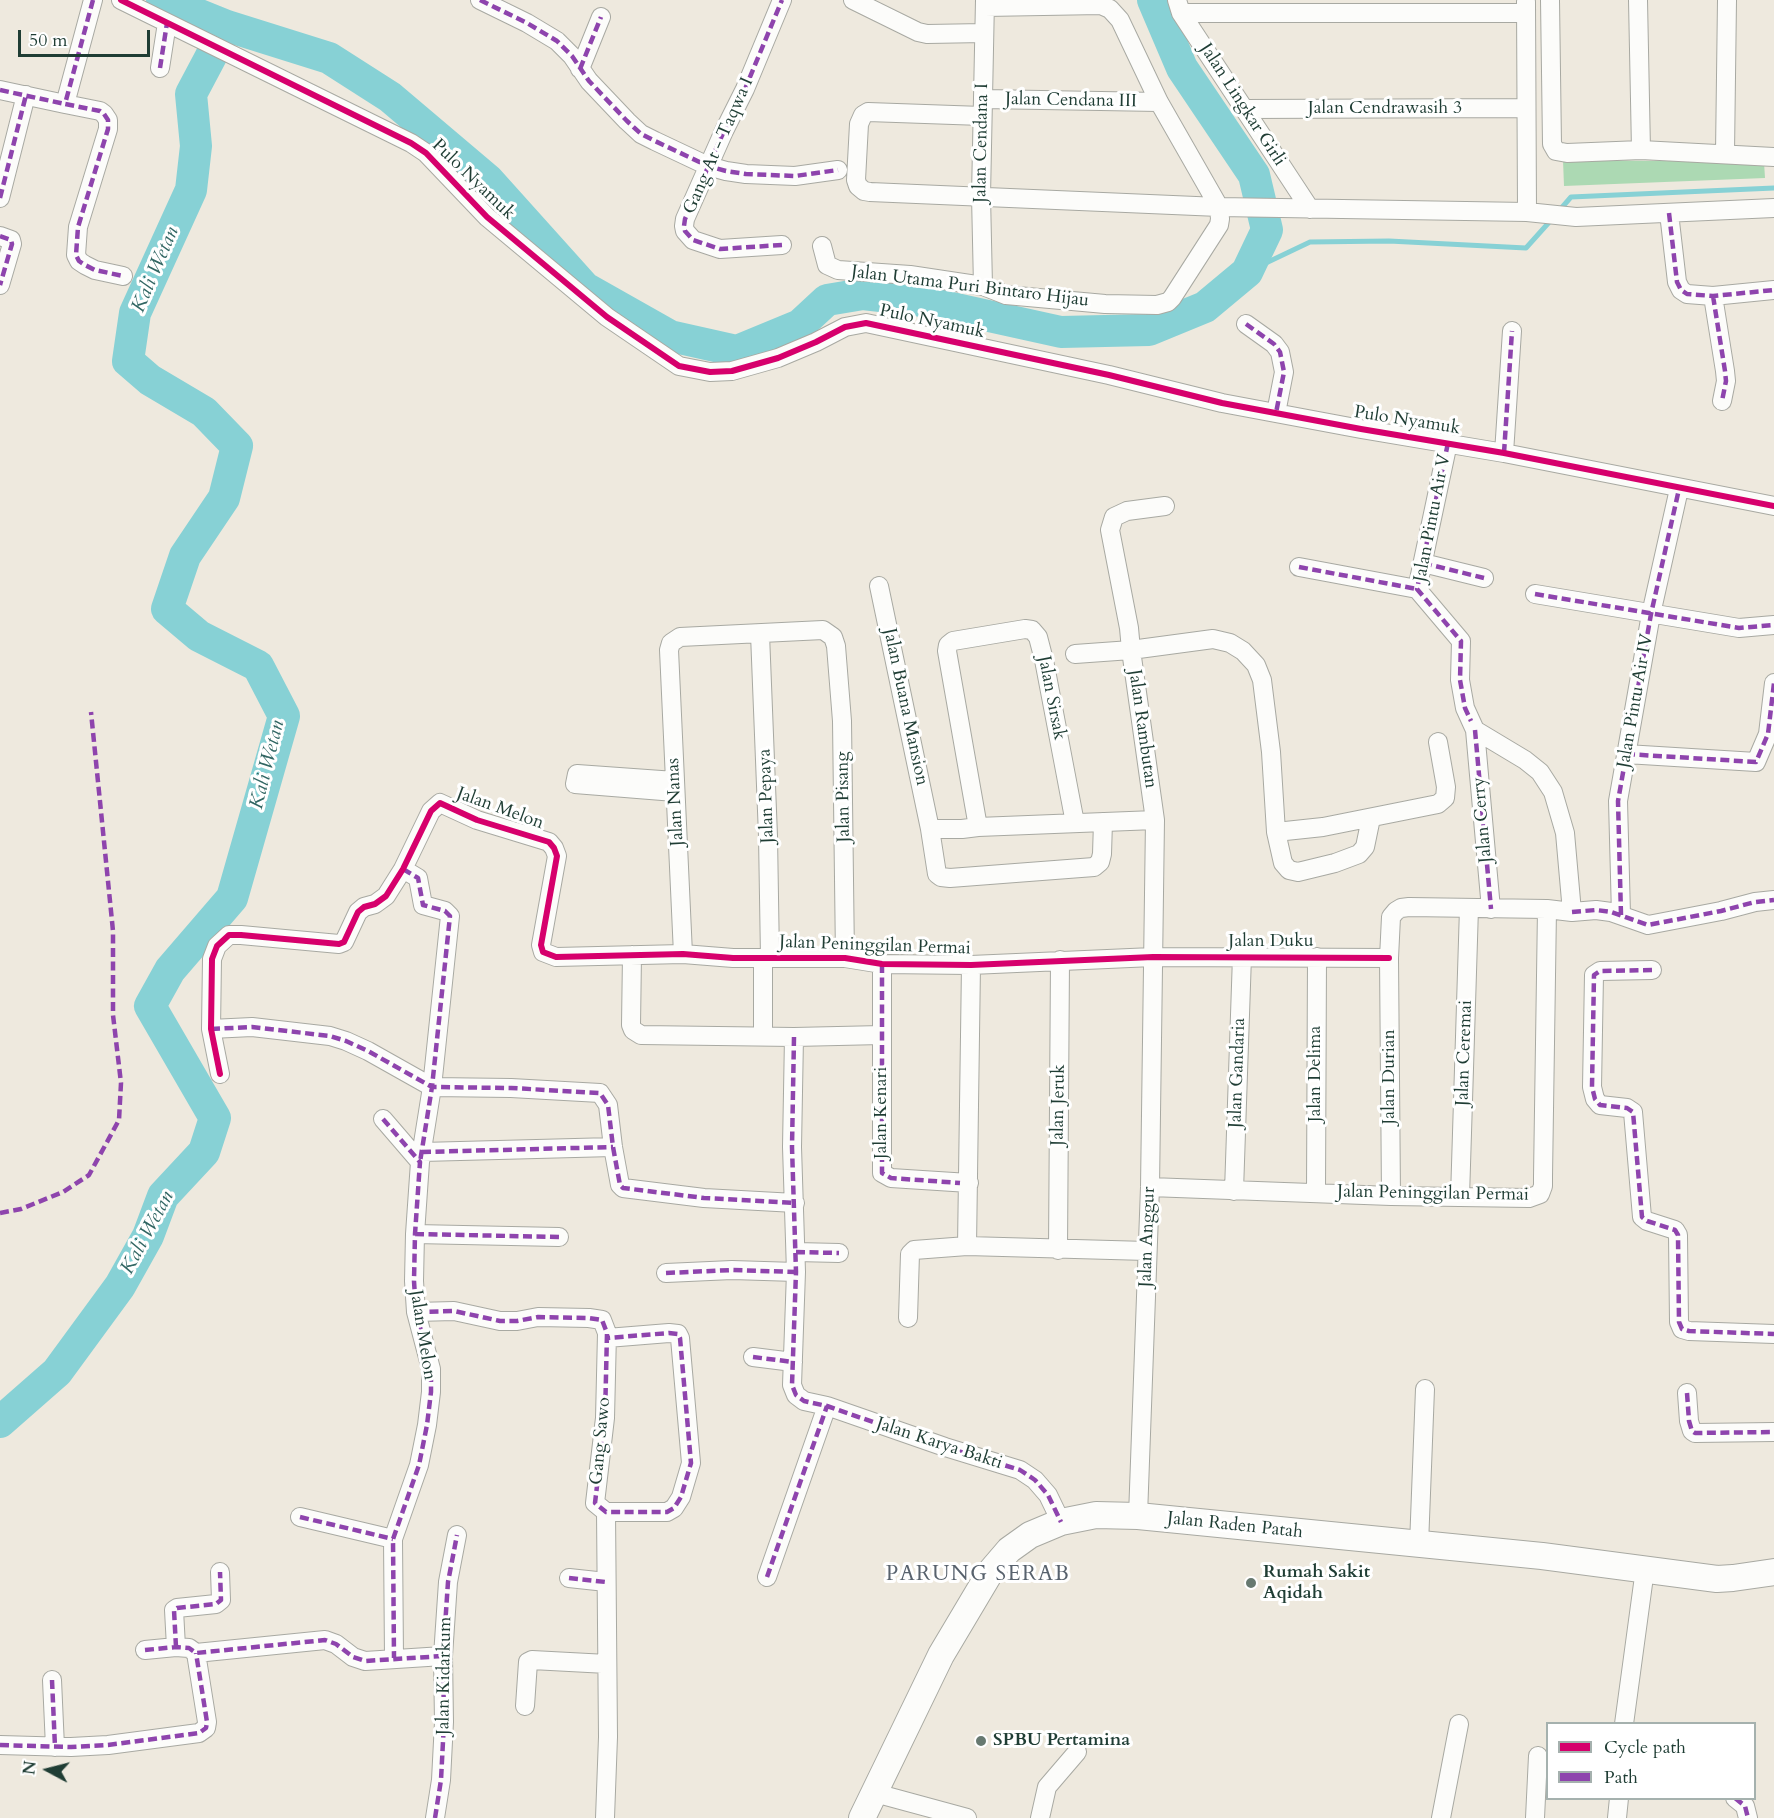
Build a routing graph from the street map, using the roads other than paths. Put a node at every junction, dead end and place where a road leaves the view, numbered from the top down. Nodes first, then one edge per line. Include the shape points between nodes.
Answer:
1 (93, 0) edge
2 (121, 0) edge
3 (480, 0) edge
4 (782, 0) edge
5 (853, 0) edge
6 (1550, 0) edge
7 (1638, 0) edge
8 (1727, 0) edge
9 (1063, 3) edge
10 (985, 4) edge
11 (1526, 6) edge
12 (1179, 7) edge
13 (601, 17) dead end
14 (169, 24) junction
15 (984, 33) junction
16 (160, 68) dead end
17 (580, 69) junction
18 (0, 90) edge
19 (26, 95) junction
20 (1159, 102) junction
21 (65, 104) junction
22 (982, 107) junction
23 (1526, 108) junction
24 (1244, 109) junction
25 (1641, 150) junction
26 (1725, 153) junction
27 (1774, 157) edge
28 (708, 166) junction
29 (838, 170) dead end
30 (981, 196) junction
31 (0, 198) edge
32 (1227, 207) junction
33 (1774, 208) edge
34 (1310, 209) junction
35 (1535, 213) junction
36 (1669, 213) junction
37 (0, 236) edge
38 (782, 245) dead end
39 (822, 246) dead end
40 (123, 276) dead end
41 (0, 285) edge
42 (983, 286) junction
43 (1774, 290) edge
44 (1713, 296) junction
45 (1246, 324) dead end
46 (1512, 331) dead end
47 (1108, 381) dead end
48 (1134, 381) junction
49 (1722, 401) dead end
50 (1276, 413) junction
51 (1448, 443) junction
52 (1504, 453) junction
53 (1679, 489) junction
54 (1165, 506) dead end
55 (1774, 507) edge
56 (1423, 563) junction
57 (1299, 567) dead end
58 (1484, 578) dead end
59 (879, 586) dead end
60 (1417, 589) junction
61 (1535, 594) dead end
62 (1651, 614) junction
63 (1774, 625) edge
64 (760, 633) junction
65 (1131, 650) junction
66 (1076, 654) dead end
67 (1774, 683) edge
68 (1473, 726) junction
69 (1771, 735) edge
70 (1438, 742) dead end
71 (1626, 754) junction
72 (1371, 818) junction
73 (1155, 820) junction
74 (1103, 822) junction
75 (1075, 823) junction
76 (978, 827) junction
77 (930, 829) junction
78 (1276, 832) junction
79 (403, 869) junction
80 (1774, 900) edge
81 (1469, 908) junction
82 (1491, 909) junction
83 (1547, 909) junction
84 (1572, 912) junction
85 (1616, 914) junction
86 (543, 952) joint
87 (683, 954) junction
88 (632, 955) junction
89 (1242, 956) junction
90 (1153, 957) junction
91 (1317, 957) junction
92 (767, 958) junction
93 (845, 958) junction
94 (1389, 958) junction
95 (1060, 960) junction
96 (882, 964) junction
97 (971, 965) junction
98 (1652, 970) dead end
99 (211, 1029) junction
100 (882, 1035) junction
101 (762, 1036) junction
102 (794, 1037) junction
103 (220, 1074) dead end
104 (432, 1087) junction
105 (383, 1119) dead end
106 (613, 1147) junction
107 (421, 1157) junction
108 (969, 1184) junction
109 (1150, 1186) junction
110 (1234, 1191) junction
111 (1316, 1192) junction
112 (1391, 1196) junction
113 (1460, 1197) junction
114 (795, 1203) junction
115 (415, 1234) junction
116 (559, 1237) dead end
117 (967, 1246) junction
118 (1058, 1250) junction
119 (1147, 1251) junction
120 (796, 1252) junction
121 (839, 1253) dead end
122 (796, 1272) junction
123 (666, 1273) dead end
124 (416, 1312) junction
125 (908, 1318) dead end
126 (1774, 1334) edge
127 (607, 1338) junction
128 (753, 1357) dead end
129 (793, 1362) junction
130 (1425, 1389) dead end
131 (1687, 1393) dead end
132 (828, 1406) junction
133 (1774, 1431) edge
134 (606, 1512) junction
135 (1138, 1516) junction
136 (300, 1517) dead end
137 (1060, 1521) junction
138 (457, 1535) dead end
139 (393, 1539) junction
140 (1419, 1545) junction
141 (1645, 1569) junction
142 (220, 1572) dead end
143 (1774, 1572) edge
144 (767, 1577) dead end
145 (569, 1578) dead end
146 (606, 1582) junction
147 (176, 1647) junction
148 (145, 1650) dead end
149 (196, 1653) junction
150 (443, 1656) junction
151 (394, 1658) junction
152 (607, 1664) junction
153 (52, 1680) dead end
154 (525, 1706) dead end
155 (1624, 1722) edge
156 (1459, 1724) dead end
157 (0, 1745) edge
158 (55, 1747) junction
159 (1077, 1752) dead end
160 (1538, 1756) dead end
161 (875, 1793) junction
162 (1619, 1800) edge
163 (1738, 1800) edge
164 (435, 1818) edge
165 (605, 1818) edge
166 (862, 1818) edge
167 (967, 1818) edge
168 (1040, 1818) edge
169 (1441, 1818) edge
170 (1534, 1818) edge
171 (1617, 1818) edge
172 (1751, 1818) edge

1 - 21 street
2 - 14 street, Pulo Nyamuk
3 - 17 street via 556,41
4 - 28 street, Gang At - Taqwa I
5 - 15 street via 918,32
6 - 25 street via 1552,144 1556,151
7 - 25 street
8 - 26 street
9 - 10 street
9 - 20 street via 1110,9 1120,20
10 - 15 street, Jalan Cendana I
11 - 12 street
11 - 23 street
12 - 24 street, Jalan Lingkar Girli
13 - 17 street
14 - 16 street
14 - 48 street, Pulo Nyamuk via 426,153 487,217 607,317 679,366 732,372 778,358 845,327 866,323
15 - 22 street, Jalan Cendana I
17 - 28 street via 641,134
18 - 19 street
19 - 21 street
19 - 31 street
20 - 22 street, Jalan Cendana III
20 - 32 street
21 - 40 street via 100,111 108,120 78,227 76,255 85,265
22 - 30 street, Jalan Cendana I
22 - 30 street, Jalan Cendana III via 868,112 859,124 856,180 864,191
23 - 24 street, Jalan Cendrawasih 3
23 - 35 street
24 - 34 street, Jalan Lingkar Girli
25 - 26 street
26 - 27 street
28 - 29 street via 746,174 795,176
28 - 38 street, Gang At - Taqwa I via 685,219 685,231 693,240 720,249
30 - 32 street
30 - 42 street, Jalan Cendana I
32 - 34 street
32 - 42 street, Jalan Utama Puri Bintaro Hijau via 1172,298 1162,304 1105,304 1006,295
33 - 36 street
34 - 35 street
35 - 36 street via 1576,217
36 - 44 street via 1681,290
37 - 41 street via 12,244
39 - 42 street, Jalan Utama Puri Bintaro Hijau via 827,265 833,269
43 - 44 street
44 - 49 street via 1726,381
45 - 50 street via 1280,352 1284,372
46 - 52 street
47 - 48 street via 1126,385
48 - 50 street, Pulo Nyamuk
50 - 51 street, Pulo Nyamuk
51 - 52 street, Pulo Nyamuk
51 - 56 street, Jalan Pintu Air V
52 - 53 street, Pulo Nyamuk
53 - 55 street, Pulo Nyamuk
53 - 62 street, Jalan Pintu Air IV
54 - 65 street, Jalan Rambutan via 1127,511 1114,517 1110,530
56 - 58 street
56 - 60 street, Jalan Pintu Air V
57 - 60 street
59 - 77 street, Jalan Buana Mansion
60 - 68 street, Jalan Pintu Air V via 1461,641 1460,680
61 - 62 street
62 - 63 street via 1739,628
62 - 71 street, Jalan Pintu Air IV
64 - 87 street, Jalan Nanas via 680,638 671,643 669,650
64 - 92 street, Jalan Pepaya via 768,836
64 - 93 street, Jalan Pisang via 823,630 833,637 842,721
65 - 66 street
65 - 73 street, Jalan Rambutan
65 - 78 street via 1213,639 1230,643 1256,665 1262,680 1271,752
67 - 69 street
68 - 82 street, Jalan Cerry
68 - 84 street via 1540,772 1553,792 1564,833
69 - 71 street via 1756,762
70 - 72 street via 1445,798 1438,804
71 - 85 street, Jalan Pintu Air IV via 1618,801
72 - 78 street
72 - 78 street via 1365,847 1359,854 1298,872 1288,870 1283,863
73 - 74 street
73 - 90 street, Jalan Rambutan
74 - 75 street
74 - 77 street, Jalan Buana Mansion via 1102,855 1094,867 950,878 937,874
75 - 76 street
75 - 76 street, Jalan Sirsak via 1044,660 1038,637 1025,629 948,645
76 - 77 street
79 - 86 street, Jalan Melon via 431,811 440,803 477,820 549,842 557,856
79 - 99 street, Jalan Melon via 386,896 358,912 344,942 339,944 241,935 224,939 212,959
79 - 104 street, Jalan Melon via 418,878 425,907 445,911 450,916
80 - 85 street via 1648,925
81 - 82 street
81 - 94 street via 1401,908 1391,917
81 - 113 street, Jalan Ceremai
82 - 83 street
83 - 84 street
83 - 113 street, Jalan Peninggilan Permai via 1543,1186 1540,1194 1529,1198
84 - 85 street via 1596,910
86 - 88 street, Jalan Peninggilan Permai via 556,957
87 - 88 street, Jalan Peninggilan Permai
87 - 92 street, Jalan Peninggilan Permai
88 - 101 street via 631,1025 636,1033
89 - 90 street, Jalan Duku
89 - 91 street, Jalan Duku
89 - 110 street, Jalan Gandaria
90 - 95 street, Jalan Peninggilan Permai
90 - 109 street, Jalan Anggur
91 - 94 street, Jalan Duku
91 - 111 street, Jalan Delima
92 - 93 street, Jalan Peninggilan Permai
92 - 101 street, Jalan Peninggilan Permai
93 - 96 street, Jalan Peninggilan Permai
94 - 112 street, Jalan Durian
95 - 97 street, Jalan Peninggilan Permai
95 - 118 street, Jalan Jeruk
96 - 97 street, Jalan Peninggilan Permai
96 - 100 street, Jalan Kenari
97 - 108 street, Jalan Peninggilan Permai
98 - 126 street via 1600,971 1594,975 1595,1099 1600,1105 1633,1112 1642,1217 1675,1230 1678,1235 1682,1329
99 - 103 street, Jalan Melon
99 - 104 street via 252,1027 330,1036
100 - 102 street
100 - 108 street, Jalan Kenari via 882,1173 891,1178
101 - 102 street
102 - 114 street
104 - 106 street via 600,1093 608,1104
104 - 107 street, Jalan Melon
105 - 107 street
106 - 107 street
106 - 114 street via 620,1185 625,1189
107 - 115 street, Jalan Melon
108 - 117 street, Jalan Peninggilan Permai
109 - 110 street, Jalan Peninggilan Permai
109 - 119 street, Jalan Anggur
110 - 111 street, Jalan Peninggilan Permai
111 - 112 street, Jalan Peninggilan Permai
112 - 113 street, Jalan Peninggilan Permai
114 - 120 street
115 - 116 street
115 - 124 street, Jalan Melon
117 - 118 street
117 - 125 street via 914,1250 910,1254
118 - 119 street
119 - 135 street, Jalan Anggur
120 - 121 street
120 - 122 street
122 - 123 street
122 - 129 street
124 - 127 street via 454,1311 500,1321 589,1318 602,1320
124 - 139 street, Jalan Melon via 428,1354 428,1425 419,1465
127 - 134 street, Gang Sawo via 604,1435 595,1503
127 - 134 street via 678,1334 692,1463 681,1497 667,1512
128 - 129 street
129 - 132 street, Jalan Karya Bakti via 792,1385 796,1395 804,1401
130 - 140 street
131 - 133 street via 1689,1421 1695,1433
132 - 137 street, Jalan Karya Bakti via 1020,1470 1048,1495
132 - 144 street
134 - 146 street, Gang Sawo
135 - 137 main road, Jalan Raden Patah via 1096,1515
135 - 140 main road, Jalan Raden Patah
136 - 139 street
137 - 161 main road, Jalan Raden Patah via 1009,1550 991,1571 941,1655
138 - 150 street, Jalan Kidarkum via 448,1582
139 - 151 street, Jalan Melon
140 - 141 main road, Jalan Raden Patah
141 - 143 main road, Jalan Raden Patah via 1717,1579
141 - 155 street
142 - 147 street via 221,1600 174,1610
145 - 146 street
146 - 152 street, Gang Sawo
147 - 148 street
147 - 149 street
149 - 151 street via 325,1640 365,1661
149 - 158 street via 207,1722 199,1733 108,1745
150 - 151 street
150 - 164 street, Jalan Kidarkum via 444,1722
152 - 154 street via 528,1662
152 - 165 street, Gang Sawo
153 - 158 street
156 - 169 street
157 - 158 street
159 - 168 street via 1047,1787
160 - 170 street
161 - 166 main road, Jalan Raden Patah
161 - 167 street
162 - 171 street
163 - 172 street via 1746,1806

